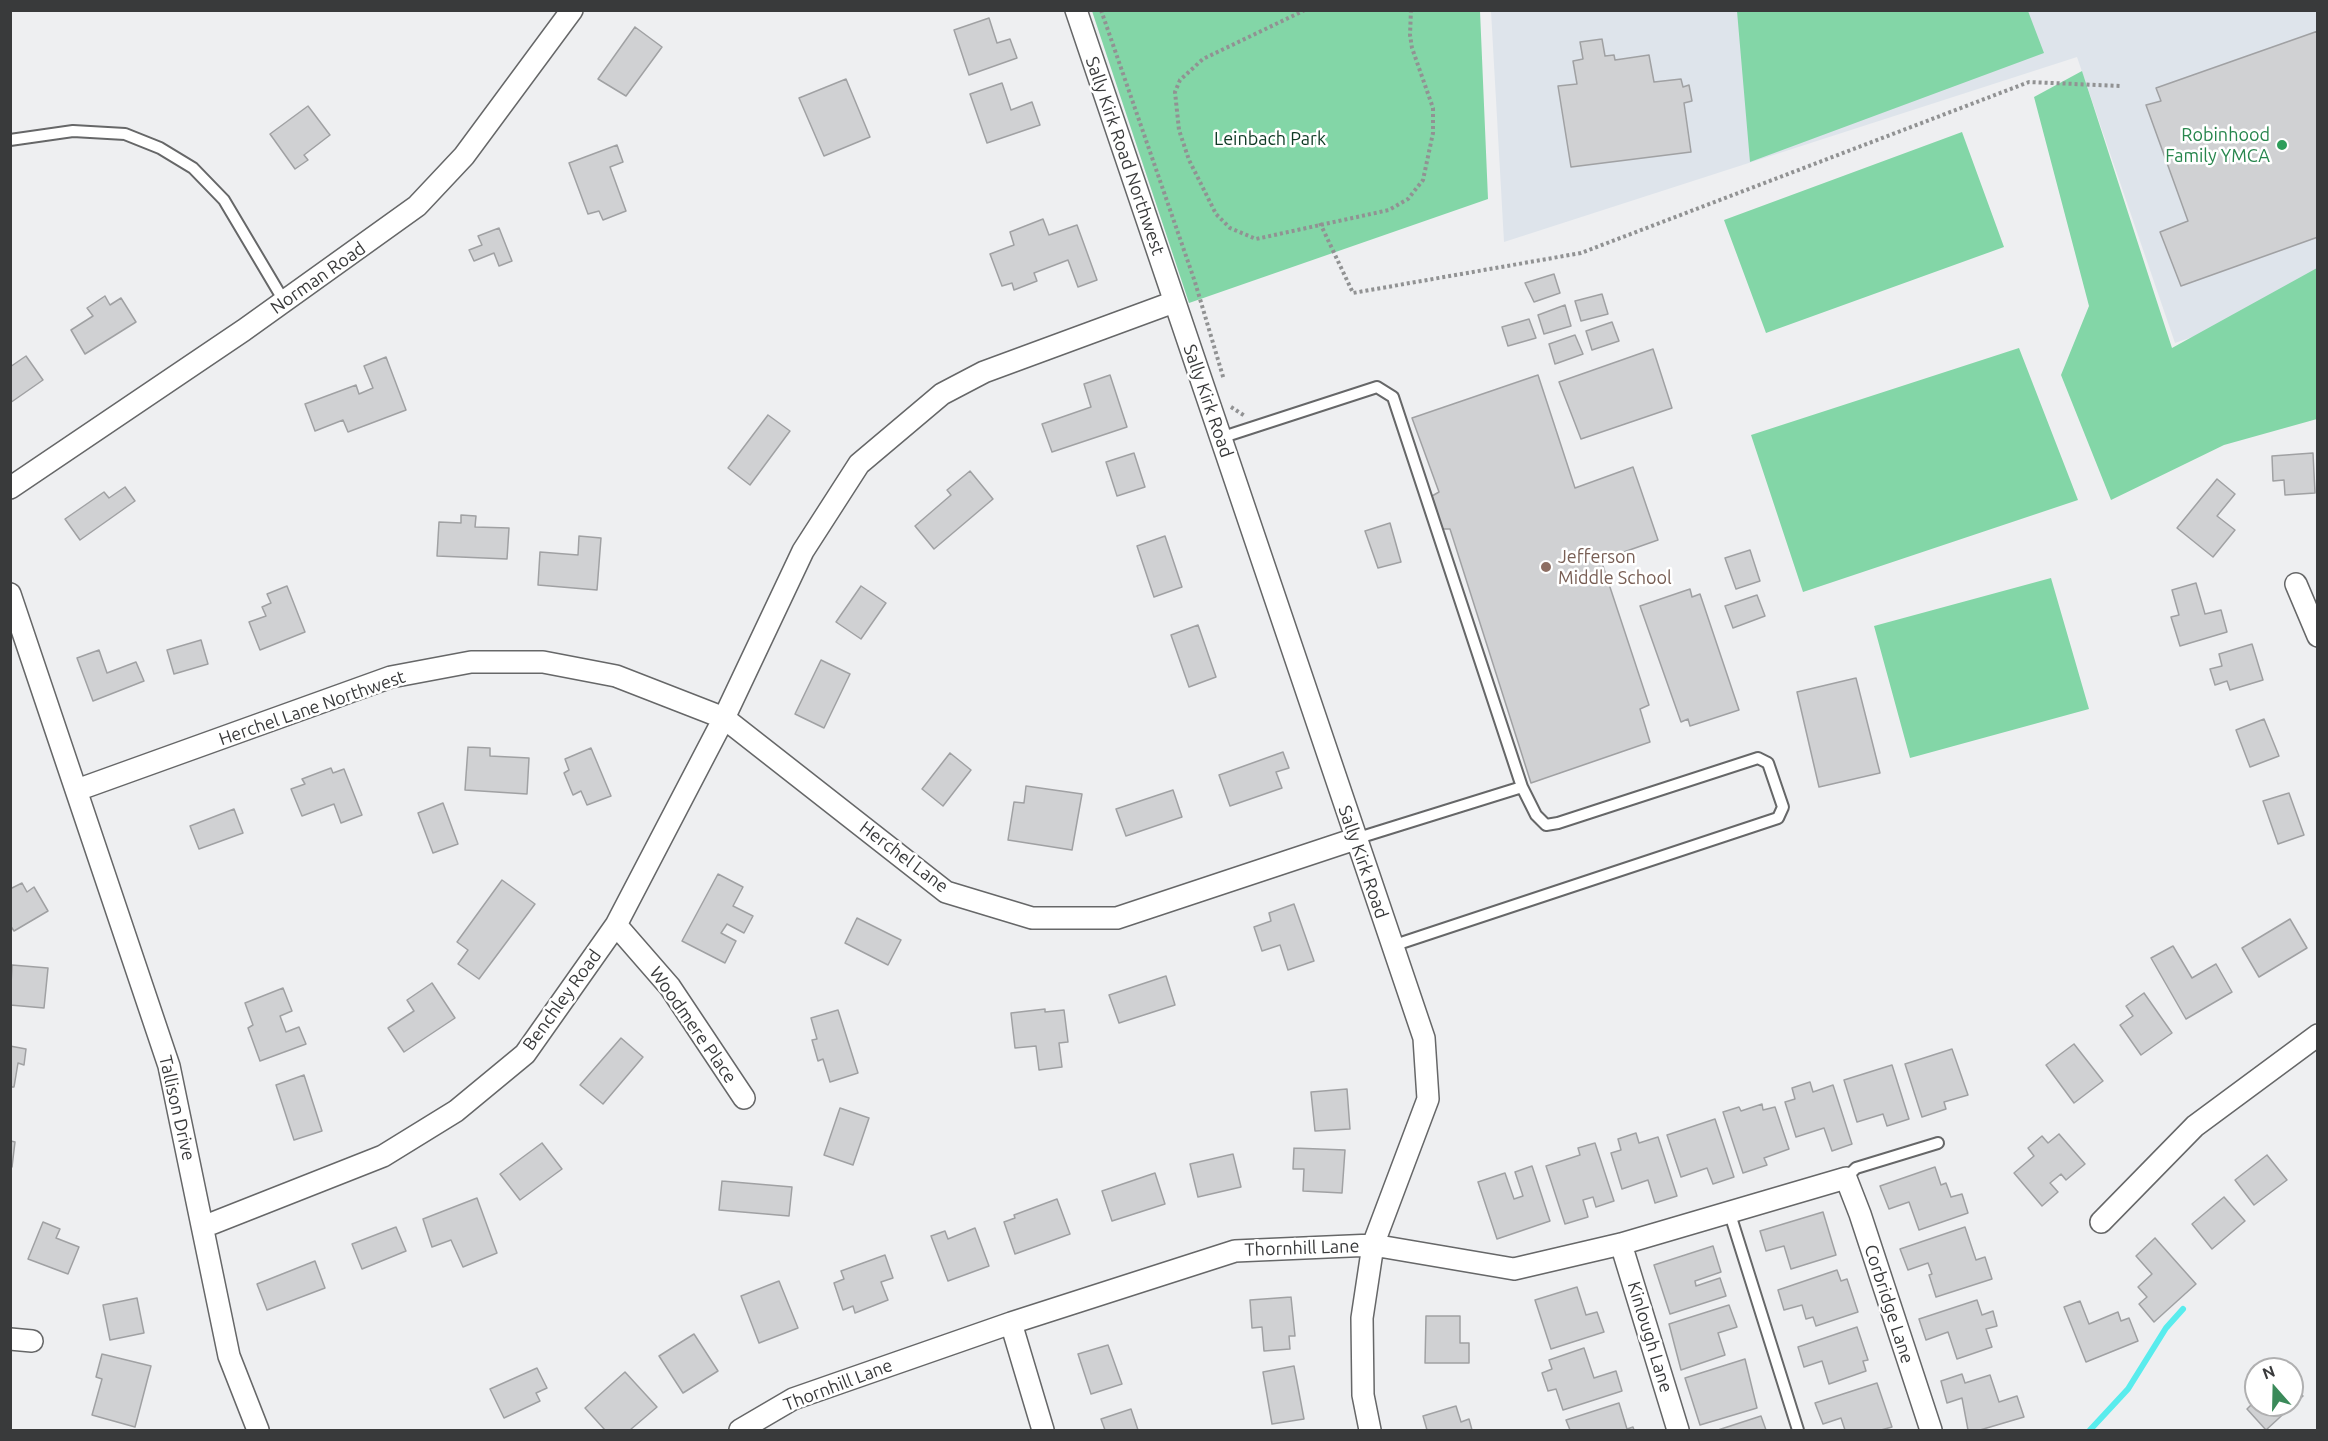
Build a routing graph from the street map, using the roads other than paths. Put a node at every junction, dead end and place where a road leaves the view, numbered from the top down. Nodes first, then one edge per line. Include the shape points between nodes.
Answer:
1 (572, 10) edge
2 (1076, 10) edge
3 (10, 140) edge
4 (284, 301) junction
5 (1174, 302) junction
6 (1220, 438) junction
7 (10, 488) edge
8 (2296, 584) dead end
9 (10, 594) edge
10 (2318, 636) edge
11 (724, 718) junction
12 (1522, 787) junction
13 (77, 790) junction
14 (1354, 839) junction
15 (616, 925) junction
16 (1392, 946) junction
17 (2318, 1035) edge
18 (744, 1098) dead end
19 (1938, 1143) dead end
20 (1846, 1178) junction
21 (1729, 1211) junction
22 (2101, 1222) dead end
23 (203, 1227) junction
24 (1621, 1244) junction
25 (1373, 1245) junction
26 (1011, 1323) junction
27 (10, 1340) edge
28 (32, 1341) dead end
29 (258, 1431) edge
30 (740, 1431) edge
31 (1042, 1431) edge
32 (1370, 1431) edge
33 (1678, 1431) edge
34 (1798, 1431) edge
35 (1931, 1431) edge

1 - 4 street, Norman Road via 464,156 417,206
2 - 5 street, Sally Kirk Road Northwest
3 - 4 lane via 73,131 125,134 160,148 193,168 224,200
4 - 7 street, Norman Road
5 - 6 street, Sally Kirk Road
5 - 11 street, Benchley Road via 984,372 942,394 859,464 803,551
6 - 12 lane via 1377,387 1393,397
6 - 14 street, Sally Kirk Road
8 - 10 street
9 - 13 street, Tallison Drive
11 - 13 street, Herchel Lane Northwest via 616,676 543,662 471,662 392,677
11 - 14 street, Herchel Lane via 945,892 1032,918 1117,918
11 - 15 street, Benchley Road
12 - 14 lane
12 - 16 lane via 1536,815 1546,825 1558,824 1758,758 1768,764 1783,807 1778,818
13 - 23 street, Tallison Drive via 169,1066
14 - 16 street, Sally Kirk Road
15 - 18 street, Woodmere Place via 670,987
15 - 23 street, Benchley Road via 525,1054 456,1112 383,1156
16 - 25 street, Sally Kirk Road via 1424,1038 1428,1099
17 - 22 street via 2195,1126
19 - 20 lane via 1857,1168
20 - 21 street, Thornhill Lane
20 - 35 street, Corbridge Lane
21 - 24 street, Thornhill Lane
21 - 34 lane
23 - 29 street, Tallison Drive via 229,1356
24 - 25 street, Thornhill Lane via 1514,1269
24 - 33 street, Kinlough Lane
25 - 26 street, Thornhill Lane via 1235,1251
25 - 32 street, Sally Kirk Road via 1362,1318 1363,1395
26 - 30 street, Thornhill Lane via 793,1400
26 - 31 street
27 - 28 street

